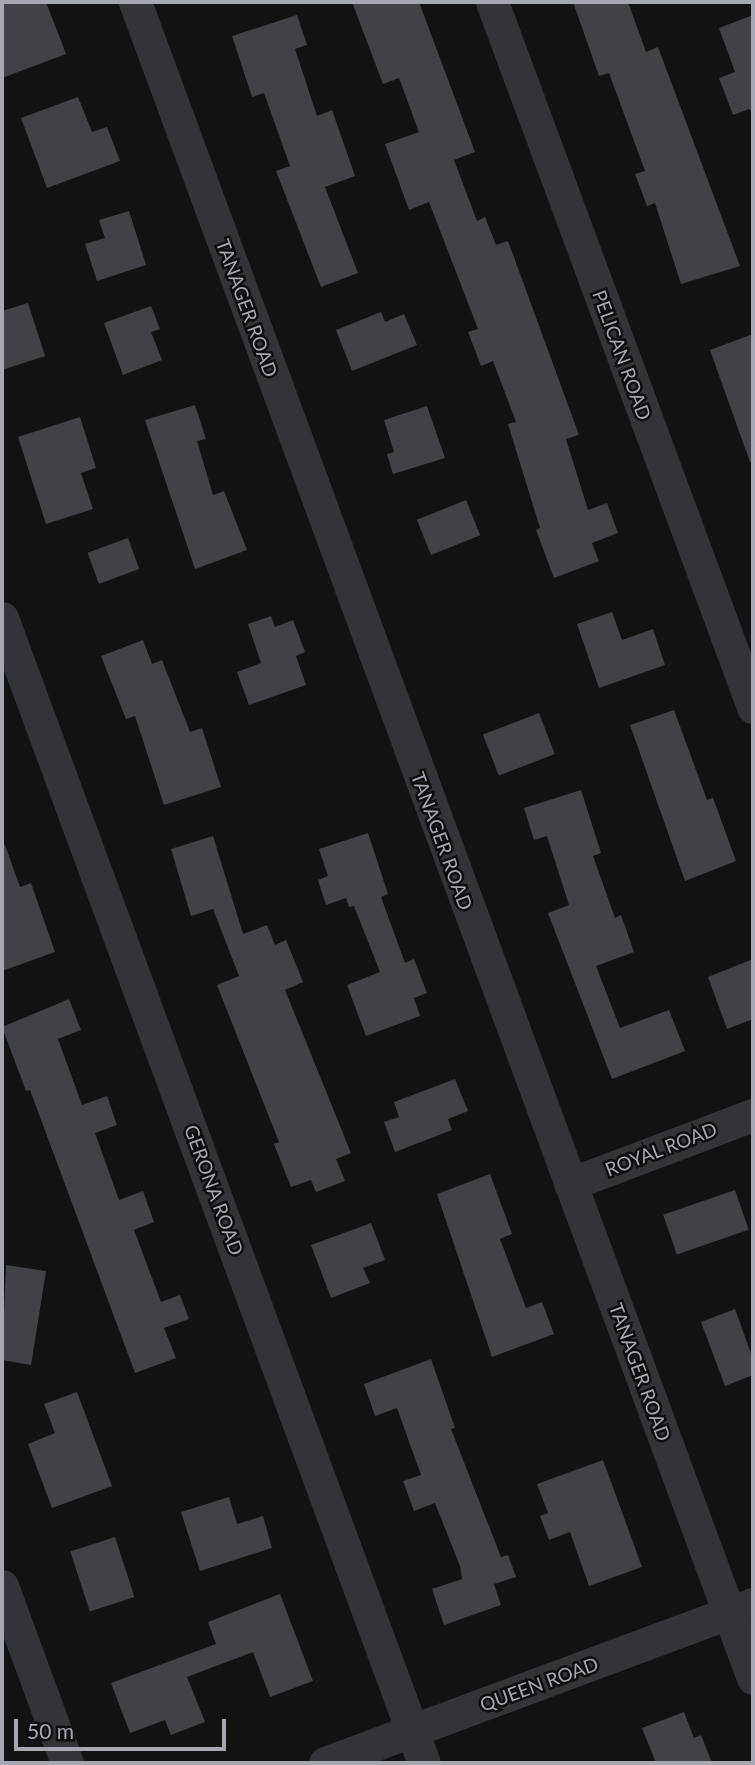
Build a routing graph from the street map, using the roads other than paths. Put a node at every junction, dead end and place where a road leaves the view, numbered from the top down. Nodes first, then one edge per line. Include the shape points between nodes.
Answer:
1 (135, 2) edge
2 (492, 2) edge
3 (2, 618) edge
4 (753, 707) edge
5 (753, 1115) edge
6 (570, 1184) junction
7 (2, 1586) edge
8 (741, 1609) edge
9 (753, 1678) edge
10 (412, 1731) junction
11 (67, 1763) edge
12 (326, 1763) edge
13 (424, 1763) edge

1 - 6 street, TANAGER ROAD
2 - 4 street, PELICAN ROAD
3 - 10 street, GERONA ROAD
5 - 6 street, ROYAL ROAD
6 - 8 street, TANAGER ROAD
7 - 11 street
8 - 9 street, TANAGER ROAD
8 - 10 street, QUEEN ROAD
10 - 12 street, QUEEN ROAD
10 - 13 street, GERONA ROAD

